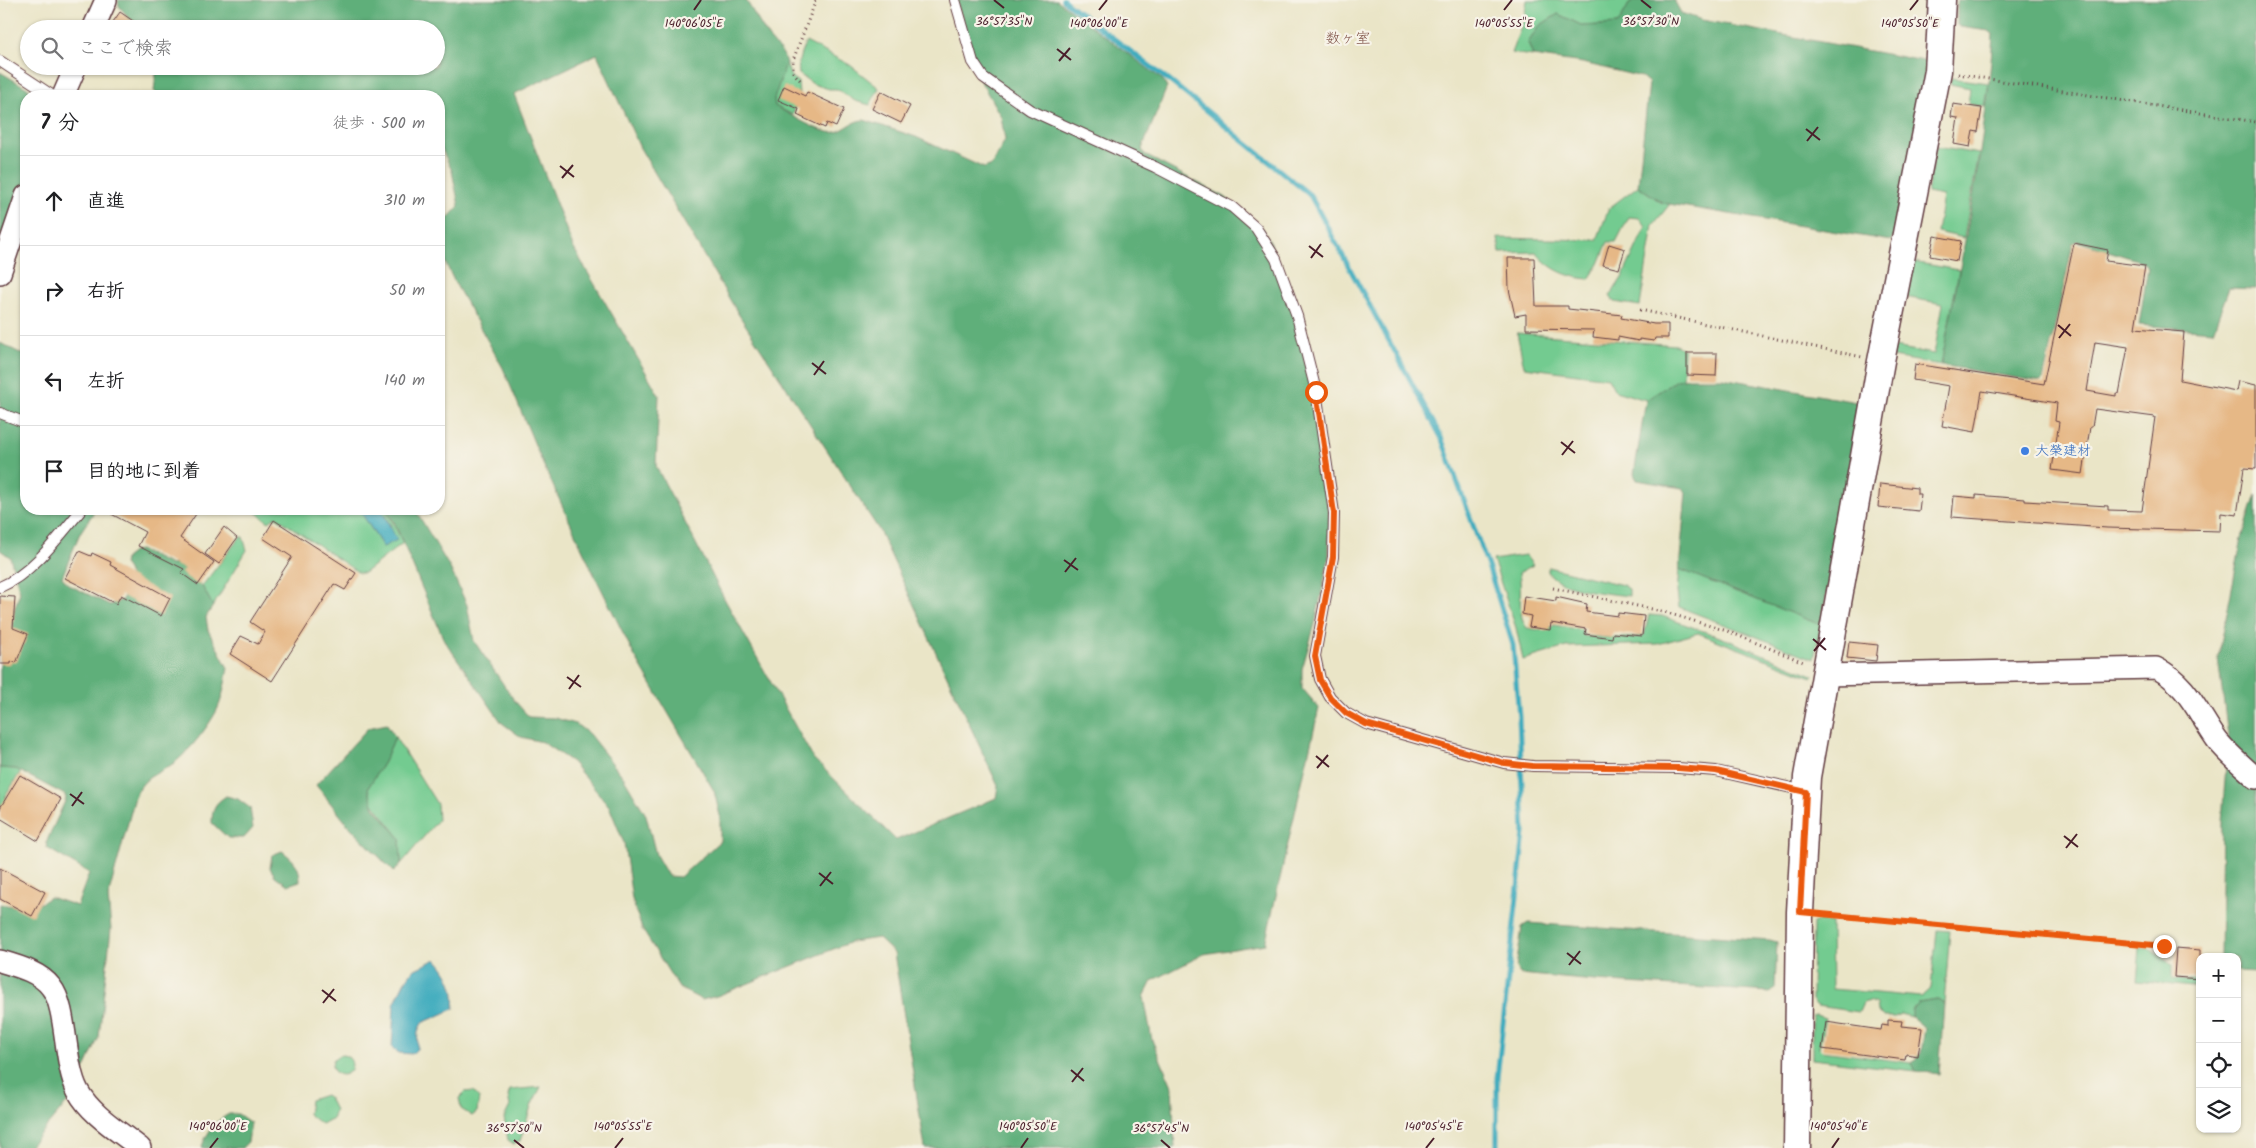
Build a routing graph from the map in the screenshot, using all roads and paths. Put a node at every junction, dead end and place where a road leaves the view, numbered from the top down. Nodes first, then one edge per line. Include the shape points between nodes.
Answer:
1 (106, 0) edge
2 (816, 0) edge
3 (955, 0) edge
4 (1942, 0) edge
5 (97, 20) edge
6 (0, 61) edge
7 (1938, 71) junction
8 (20, 74) edge
9 (21, 75) edge
10 (72, 75) edge
11 (800, 80) dead end
12 (44, 90) edge
13 (66, 90) edge
14 (2256, 122) edge
15 (20, 214) edge
16 (0, 273) edge
17 (1640, 310) dead end
18 (1881, 361) junction
19 (0, 412) edge
20 (20, 420) edge
21 (77, 515) edge
22 (0, 587) edge
23 (1553, 588) dead end
24 (1824, 672) junction
25 (2256, 778) edge
26 (1806, 792) junction
27 (1800, 912) junction
28 (2164, 946) dead end
29 (0, 961) edge
30 (140, 1148) edge
31 (1797, 1148) edge

1 - 5 street
2 - 11 path via 793,60 793,72
3 - 26 lane via 973,62 983,78 1030,110 1155,167 1232,207 1256,228 1276,259 1297,316 1316,392 1334,513 1333,557 1315,656 1320,680 1330,697 1346,713 1366,724 1504,763 1716,771
4 - 7 street
6 - 8 lane
7 - 14 path
7 - 18 street
9 - 12 lane
10 - 13 street
15 - 16 street
17 - 18 path
18 - 24 street
19 - 20 lane
21 - 22 lane via 50,548 18,577
23 - 24 path via 1661,611 1727,632
24 - 25 street via 2156,668 2180,684 2219,742
24 - 26 street
26 - 27 street
27 - 28 path
27 - 31 street
29 - 30 street via 35,975 51,987 58,1004 71,1076 79,1093 96,1114

